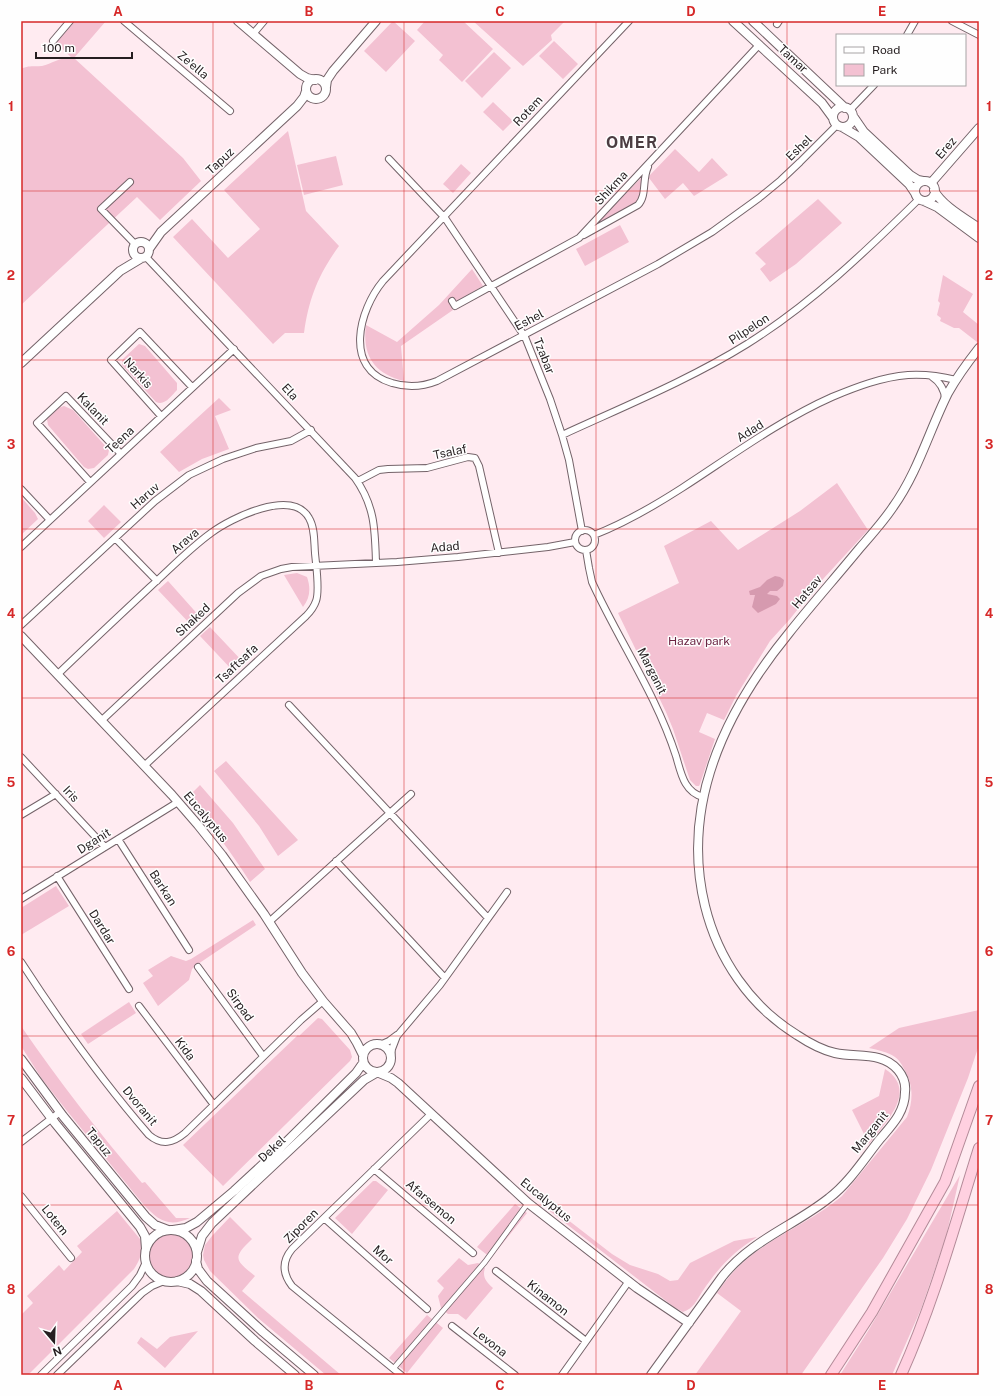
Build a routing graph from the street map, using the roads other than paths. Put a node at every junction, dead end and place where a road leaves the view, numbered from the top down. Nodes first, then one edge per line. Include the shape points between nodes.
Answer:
1 (70, 21) edge
2 (124, 21) edge
3 (238, 21) edge
4 (264, 21) edge
5 (376, 21) edge
6 (629, 21) edge
7 (733, 21) edge
8 (753, 21) edge
9 (915, 21) edge
10 (952, 21) edge
11 (253, 34) junction
12 (908, 34) edge
13 (979, 35) edge
14 (53, 41) dead end
15 (760, 45) junction
16 (333, 71) junction
17 (300, 74) junction
18 (316, 79) junction
19 (873, 86) edge
20 (326, 87) junction
21 (306, 89) junction
22 (315, 99) junction
23 (294, 108) junction
24 (230, 111) dead end
25 (849, 111) junction
26 (837, 124) junction
27 (979, 128) edge
28 (389, 159) dead end
29 (649, 164) junction
30 (130, 182) dead end
31 (929, 185) junction
32 (919, 198) junction
33 (444, 217) junction
34 (979, 228) edge
35 (161, 232) junction
36 (579, 238) junction
37 (979, 238) edge
38 (136, 246) junction
39 (145, 255) junction
40 (120, 270) junction
41 (490, 286) junction
42 (452, 301) dead end
43 (524, 336) junction
44 (234, 349) junction
45 (978, 352) edge
46 (21, 363) edge
47 (930, 375) junction
48 (956, 380) junction
49 (192, 387) junction
50 (945, 400) junction
51 (161, 416) junction
52 (311, 430) junction
53 (562, 435) junction
54 (121, 454) junction
55 (358, 481) junction
56 (90, 482) junction
57 (21, 489) edge
58 (50, 520) junction
59 (582, 531) junction
60 (594, 535) junction
61 (115, 538) junction
62 (575, 542) junction
63 (21, 547) edge
64 (586, 550) junction
65 (499, 553) junction
66 (376, 563) junction
67 (316, 566) junction
68 (157, 581) junction
69 (21, 625) edge
70 (21, 636) edge
71 (58, 674) junction
72 (289, 705) dead end
73 (101, 721) junction
74 (21, 757) edge
75 (144, 766) junction
76 (56, 794) junction
77 (411, 794) dead end
78 (703, 797) junction
79 (178, 802) junction
80 (390, 813) junction
81 (21, 815) edge
82 (118, 839) junction
83 (105, 847) junction
84 (336, 861) junction
85 (699, 869) joint
86 (58, 876) junction
87 (507, 892) dead end
88 (21, 899) edge
89 (488, 918) junction
90 (269, 922) junction
91 (189, 950) dead end
92 (21, 962) edge
93 (198, 967) dead end
94 (445, 978) junction
95 (128, 989) dead end
96 (323, 1001) junction
97 (139, 1006) dead end
98 (351, 1033) junction
99 (400, 1033) junction
100 (376, 1045) junction
101 (263, 1056) junction
102 (21, 1059) edge
103 (363, 1059) junction
104 (390, 1061) junction
105 (377, 1073) junction
106 (21, 1078) edge
107 (398, 1083) junction
108 (979, 1086) edge
109 (214, 1106) junction
110 (60, 1112) junction
111 (431, 1114) junction
112 (51, 1119) junction
113 (21, 1142) edge
114 (979, 1148) edge
115 (374, 1168) junction
116 (21, 1196) edge
117 (528, 1203) junction
118 (324, 1218) junction
119 (170, 1230) junction
120 (146, 1249) junction
121 (473, 1253) dead end
122 (197, 1257) junction
123 (71, 1258) dead end
124 (146, 1262) junction
125 (496, 1271) dead end
126 (164, 1281) junction
127 (174, 1281) junction
128 (629, 1282) junction
129 (427, 1309) dead end
130 (689, 1323) junction
131 (452, 1326) dead end
132 (586, 1341) junction
133 (393, 1369) junction
134 (832, 1373) edge
135 (41, 1375) edge
136 (57, 1375) edge
137 (295, 1375) edge
138 (314, 1375) edge
139 (388, 1375) edge
140 (401, 1375) edge
141 (515, 1375) edge
142 (562, 1375) edge
143 (651, 1375) edge
144 (901, 1375) edge

1 - 14 street
2 - 24 street, Ze'ella
3 - 11 street
4 - 11 street
5 - 16 street
6 - 33 street, Rotem
7 - 15 street, Tamar
8 - 25 street, Tamar
9 - 12 street
10 - 13 street
11 - 17 street
15 - 26 street, Tamar via 822,103
15 - 29 street, Shikma
16 - 18 street
16 - 20 street
17 - 18 street
17 - 21 street
18 - 20 street via 322,81
18 - 21 street via 309,82
19 - 25 street
20 - 22 street via 324,96
21 - 22 street via 308,96
21 - 23 street, Tapuz via 302,100
22 - 23 street, Tapuz
23 - 35 street, Tapuz
25 - 26 street via 852,122
25 - 26 street via 840,108 836,110 834,113
25 - 31 street, Tamar via 864,132 910,175
26 - 32 street, Tamar via 861,139 909,184
26 - 43 street, Eshel via 781,180 712,232
27 - 31 street, Erez
28 - 33 street, Tzabar
29 - 36 street, Shikma
29 - 36 street via 644,180 643,198 638,205
30 - 38 street via 101,208
31 - 32 street via 917,185
31 - 32 street via 934,194 931,199
31 - 34 street, Tamar via 944,202
32 - 37 street, Tamar via 937,207
32 - 53 street, Pilpelon via 826,286 786,318 729,355 684,379
33 - 41 street, Tzabar
33 - 43 street, Eshel via 383,281 370,301 360,334 362,353 368,368 387,382 423,386 444,378
35 - 38 street, Tapuz
35 - 39 street, Tapuz
36 - 41 street, Shikma
38 - 39 street via 134,256
38 - 39 street via 147,245
38 - 40 street, Tapuz
39 - 40 street, Tapuz
39 - 44 street, Ela
40 - 46 street, Tapuz
41 - 42 street, Shikma via 455,306
41 - 43 street, Tzabar
43 - 53 street, Tzabar
44 - 49 street, Teena
44 - 52 street, Ela
45 - 48 street, Hatsav
47 - 48 street, Adad
47 - 50 street via 942,388
47 - 60 street, Adad via 890,378 857,387 826,400 781,424 649,508
48 - 50 street, Hatsav
49 - 51 street, Teena
49 - 51 street, Narkis via 140,332 111,360
50 - 78 street, Hatsav via 916,469 892,509 778,646 746,693 720,744
51 - 54 street, Teena
52 - 55 street, Ela
52 - 61 street, Haruv via 291,441 256,448 223,459 189,475 155,501
53 - 59 street, Tzabar
54 - 56 street, Teena
54 - 56 street, Kalanit via 66,396 37,423
55 - 65 street, Tsalaf via 384,469 428,468 464,457 473,457 479,466
55 - 66 street, Ela via 371,510
56 - 58 street, Teena
57 - 58 street
58 - 63 street, Teena
59 - 60 street via 588,530
59 - 62 street via 576,536
60 - 64 street via 594,545
61 - 68 street
61 - 69 street, Haruv
62 - 64 street via 579,548
62 - 65 street, Adad
64 - 78 street, Marganit via 592,582 658,711 685,783 692,792
65 - 66 street, Adad
66 - 67 street, Adad
67 - 68 street, Arava via 314,532 310,519 302,510 285,504 253,512 222,526 192,548
67 - 73 street, Shaked via 281,569 261,576 249,584
67 - 75 street, Tsaftsafa via 317,597 311,611
68 - 71 street, Arava
70 - 71 street, Eucalyptus
71 - 73 street, Eucalyptus
72 - 80 street
73 - 75 street, Eucalyptus
74 - 76 street, Iris
75 - 79 street, Eucalyptus
76 - 81 street
76 - 83 street, Iris
77 - 80 street
78 - 85 street, Hatsav via 699,832
79 - 82 street, Dganit
79 - 90 street, Eucalyptus via 214,844
80 - 84 street
80 - 89 street
82 - 83 street, Dganit
82 - 91 street, Barkan
83 - 86 street, Dganit
84 - 90 street
84 - 94 street
85 - 130 street, Marganit via 707,915 718,944 733,972 754,999 782,1025 819,1047 839,1054 875,1057 888,1062 902,1076 905,1094 897,1119 840,1189 741,1257 728,1270
86 - 88 street, Dganit
86 - 95 street, Dardar
87 - 89 street
89 - 94 street
90 - 96 street, Eucalyptus
92 - 109 street, Dvoranit via 91,1062 154,1139 165,1142 176,1140
93 - 101 street, Sirpad
94 - 99 street
96 - 98 street, Eucalyptus
96 - 101 street, Dvoranit
97 - 109 street, Kida
98 - 100 street, Eucalyptus via 360,1040
98 - 103 street, Eucalyptus via 358,1043
99 - 100 street via 389,1041
99 - 104 street
100 - 103 street via 367,1048
100 - 104 street via 387,1049
101 - 109 street, Dvoranit
102 - 110 street, Tapuz
103 - 105 street via 368,1070
103 - 119 street, Dekel via 356,1073 234,1192 197,1222 186,1228
104 - 105 street via 384,1071
104 - 107 street, Eucalyptus
105 - 107 street, Eucalyptus
105 - 122 street, Dekel via 364,1080 212,1223 202,1236
106 - 112 street, Tapuz
107 - 111 street, Eucalyptus
108 - 134 highway via 945,1182 872,1312
110 - 112 street
110 - 119 street, Tapuz via 146,1217 155,1225
111 - 115 street, Ziporen
111 - 117 street, Eucalyptus
112 - 113 street
112 - 120 street, Tapuz via 140,1227 145,1236
114 - 144 highway via 933,1294
115 - 118 street, Ziporen
115 - 121 street, Afarsemon
116 - 123 street, Lotem
117 - 128 street, Eucalyptus
117 - 133 street via 484,1262
118 - 129 street, Mor
118 - 133 street, Ziporen via 286,1258 284,1268 287,1280 298,1292
119 - 120 street via 154,1236
119 - 122 street via 182,1232 190,1238 196,1247
120 - 124 street
122 - 127 street via 188,1275
122 - 138 street via 198,1269 207,1281
124 - 126 street via 152,1273
124 - 135 street via 132,1286
125 - 132 street, Kinamon
126 - 127 street
126 - 136 street via 142,1293
127 - 137 street via 186,1283 201,1291
128 - 130 street, Eucalyptus
128 - 132 street
130 - 143 street, Marganit
131 - 141 street, Levona
132 - 142 street
133 - 139 street
133 - 140 street, Ziporen

